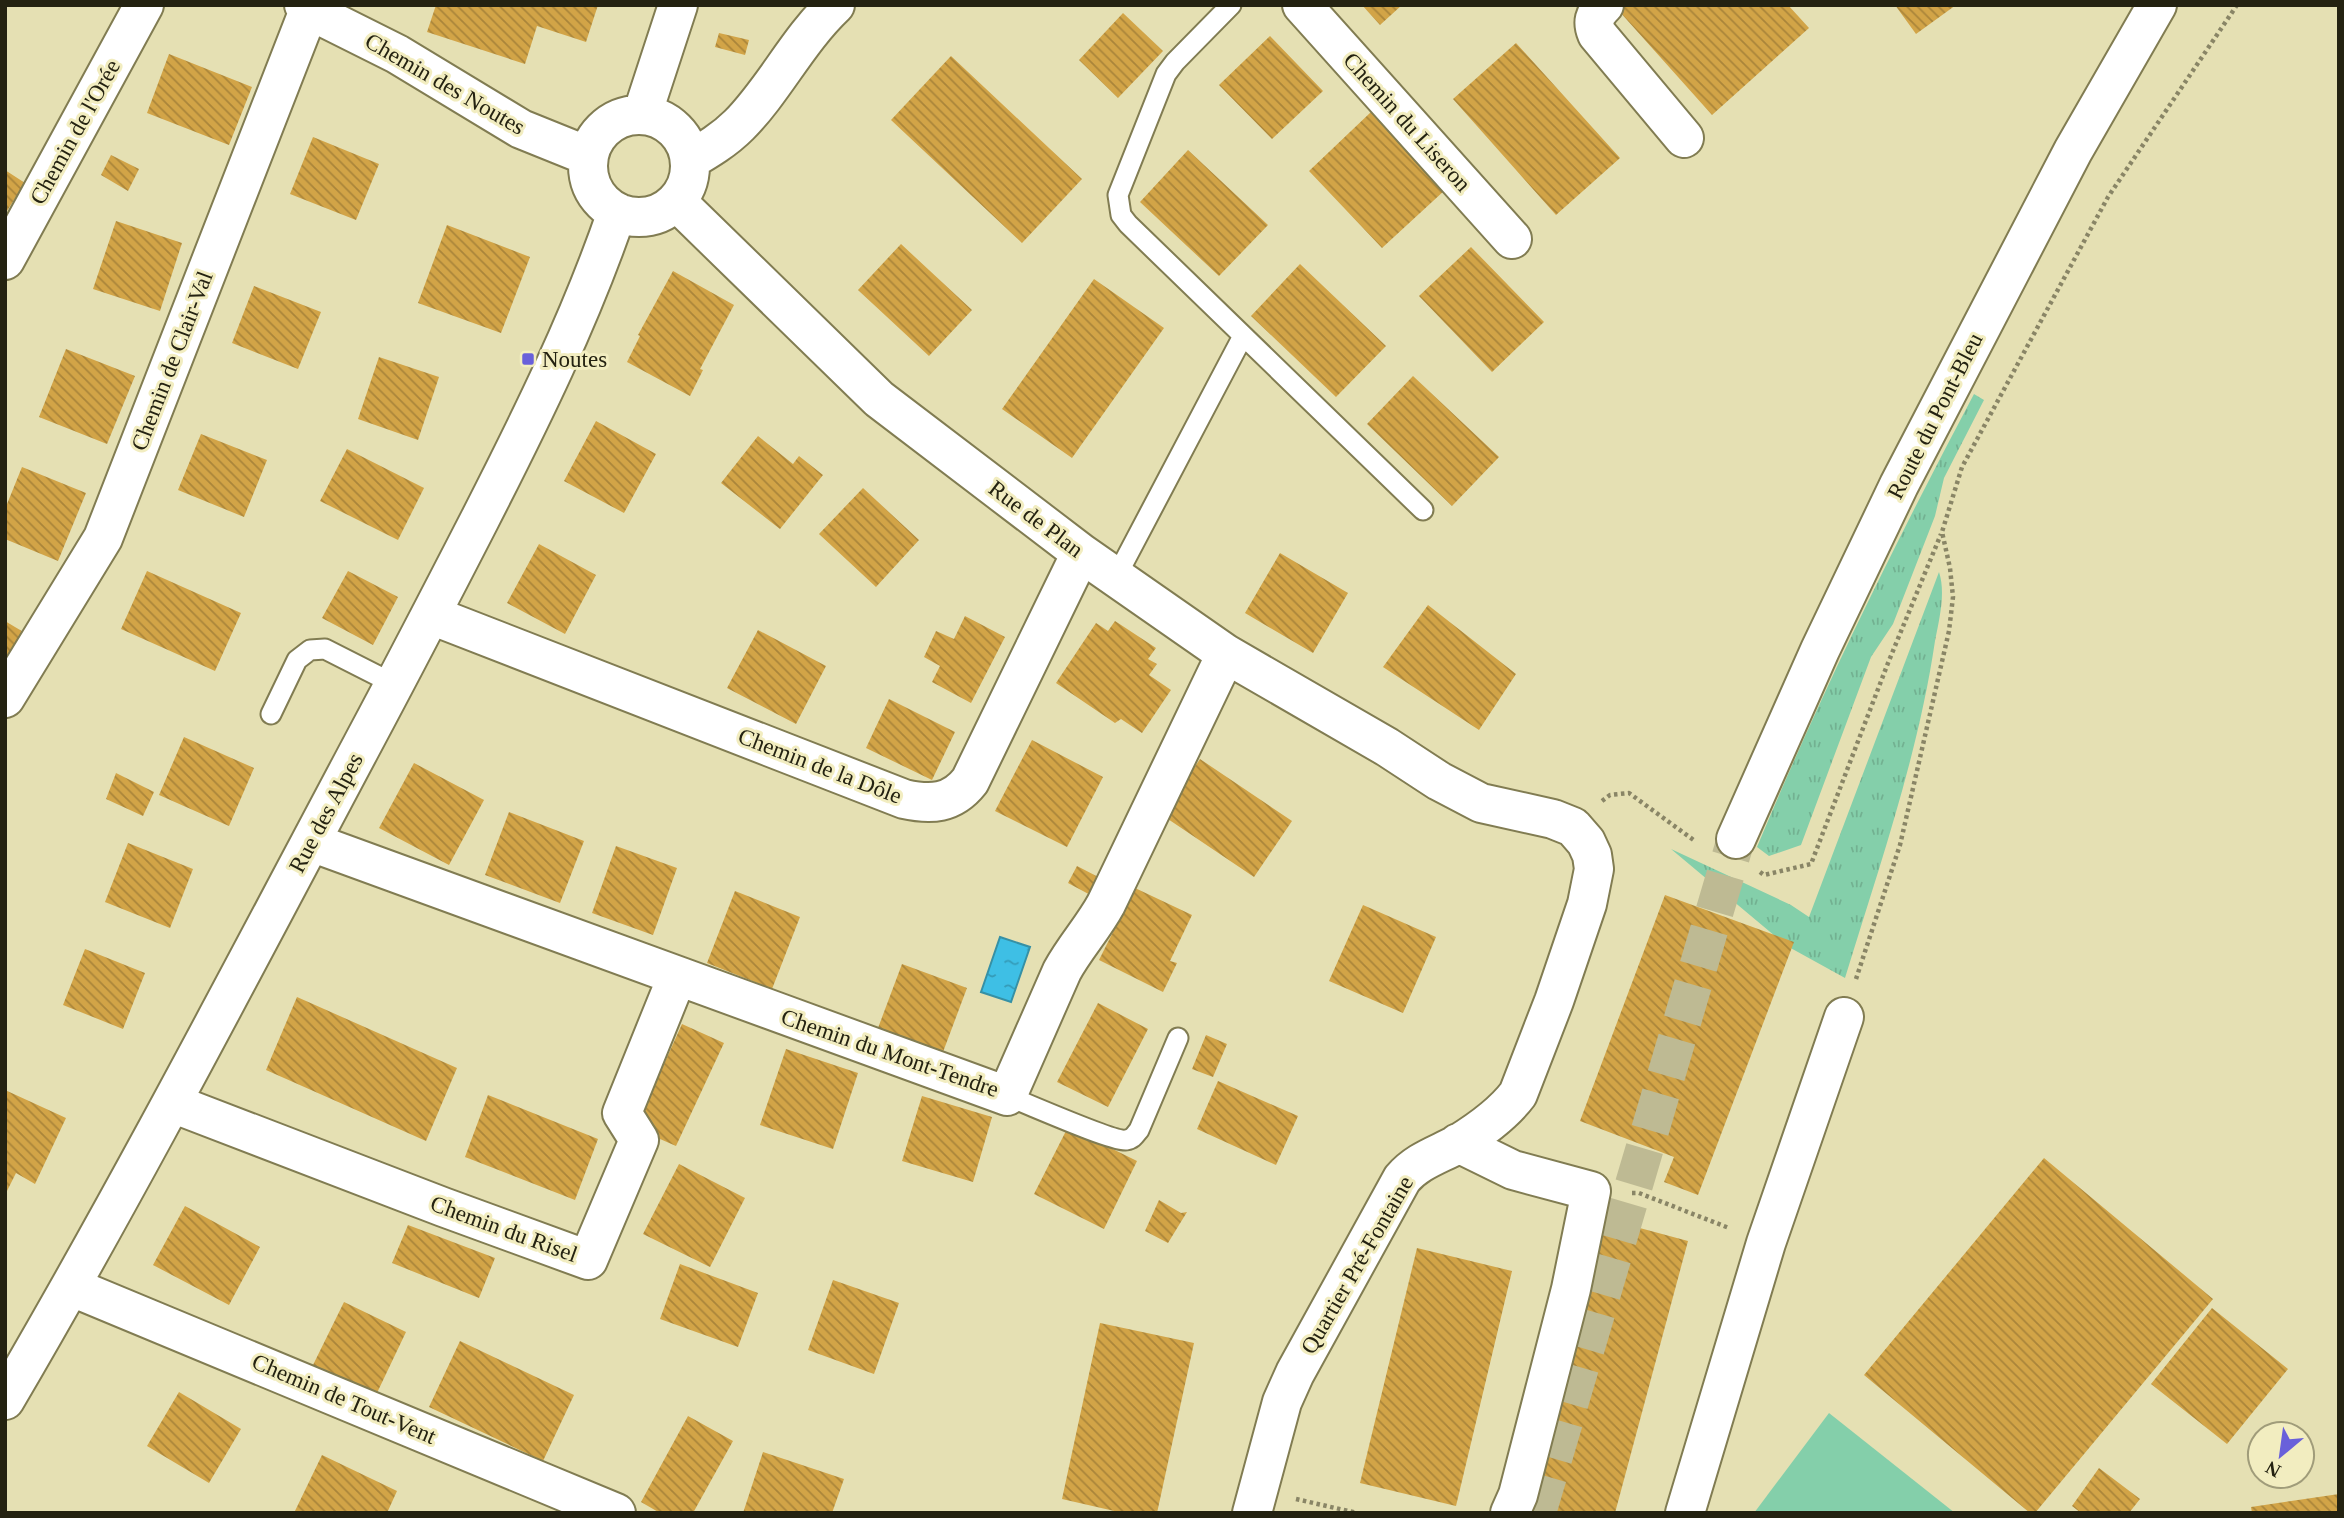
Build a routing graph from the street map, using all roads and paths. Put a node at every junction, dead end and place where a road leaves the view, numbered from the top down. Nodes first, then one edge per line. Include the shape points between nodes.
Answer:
1 (144, 5) edge
2 (678, 5) edge
3 (1231, 5) edge
4 (1302, 5) edge
5 (1604, 5) edge
6 (2157, 5) edge
7 (2236, 5) edge
8 (307, 8) edge
9 (824, 11) edge
10 (642, 114) junction
11 (1684, 138) dead end
12 (588, 156) junction
13 (690, 160) junction
14 (676, 201) junction
15 (617, 212) junction
16 (1512, 239) dead end
17 (5, 260) edge
18 (1243, 336) junction
19 (1423, 510) dead end
20 (1081, 553) junction
21 (1116, 577) junction
22 (431, 615) junction
23 (1226, 654) junction
24 (394, 684) junction
25 (5, 698) edge
26 (271, 714) dead end
27 (1498, 808) joint
28 (1736, 839) tunnel mouth
29 (310, 842) junction
30 (677, 977) junction
31 (1844, 1017) joint
32 (1178, 1038) dead end
33 (1007, 1096) junction
34 (172, 1103) junction
35 (1458, 1143) junction
36 (1639, 1194) dead end
37 (1697, 1216) dead end
38 (72, 1287) junction
39 (5, 1400) edge
40 (1255, 1501) edge
41 (616, 1513) edge
42 (1357, 1513) edge
43 (1510, 1513) edge
44 (1685, 1513) edge

1 - 17 street, Chemin de l'Orée
2 - 10 street
3 - 18 lane via 1166,74 1124,176 1118,204 1128,224
4 - 16 street, Chemin du Liseron
5 - 11 street via 1593,25 1597,34
6 - 28 street, Route du Pont-Bleu via 2073,151 1899,485
7 - 31 path via 2108,197 1962,467 1942,532 1953,597 1949,631 1900,845
8 - 12 street, Chemin des Noutes via 397,54 521,129
8 - 25 street, Chemin de Clair-Val via 103,538
9 - 13 street via 740,124
10 - 12 street via 613,121 601,130
10 - 13 street via 674,128
12 - 15 street via 590,183
13 - 14 street via 690,175
14 - 15 street via 655,215
14 - 20 street, Rue de Plan via 879,399
15 - 22 street, Rue des Alpes via 597,270 535,408
18 - 19 lane
18 - 21 lane
20 - 21 street, Rue de Plan
20 - 22 street, Chemin de la Dôle via 970,781 956,796 932,804 904,799
21 - 23 street, Rue de Plan
22 - 24 street, Rue des Alpes
23 - 27 street, Rue de Plan via 1387,747 1436,786
23 - 33 street, Chemin du Mont-Tendre via 1106,904 1062,971
24 - 26 lane via 317,648 297,660
24 - 29 street, Rue des Alpes
27 - 35 street, Quartier Pré-Fontaine via 1553,818 1573,827 1586,842 1594,869 1587,904 1518,1094
29 - 30 street, Chemin du Mont-Tendre
29 - 34 street, Rue des Alpes
30 - 33 street, Chemin du Mont-Tendre
30 - 34 street, Chemin du Risel via 622,1113 639,1140 588,1260
31 - 44 street via 1766,1243
32 - 33 lane via 1139,1130 1128,1140 1109,1137
34 - 38 street, Rue des Alpes
35 - 40 street, Quartier Pré-Fontaine via 1418,1164 1402,1179 1295,1373 1282,1402
35 - 43 street via 1513,1170 1591,1191 1571,1289
36 - 37 path
38 - 39 street, Rue des Alpes
38 - 41 street, Chemin de Tout-Vent
40 - 42 path

